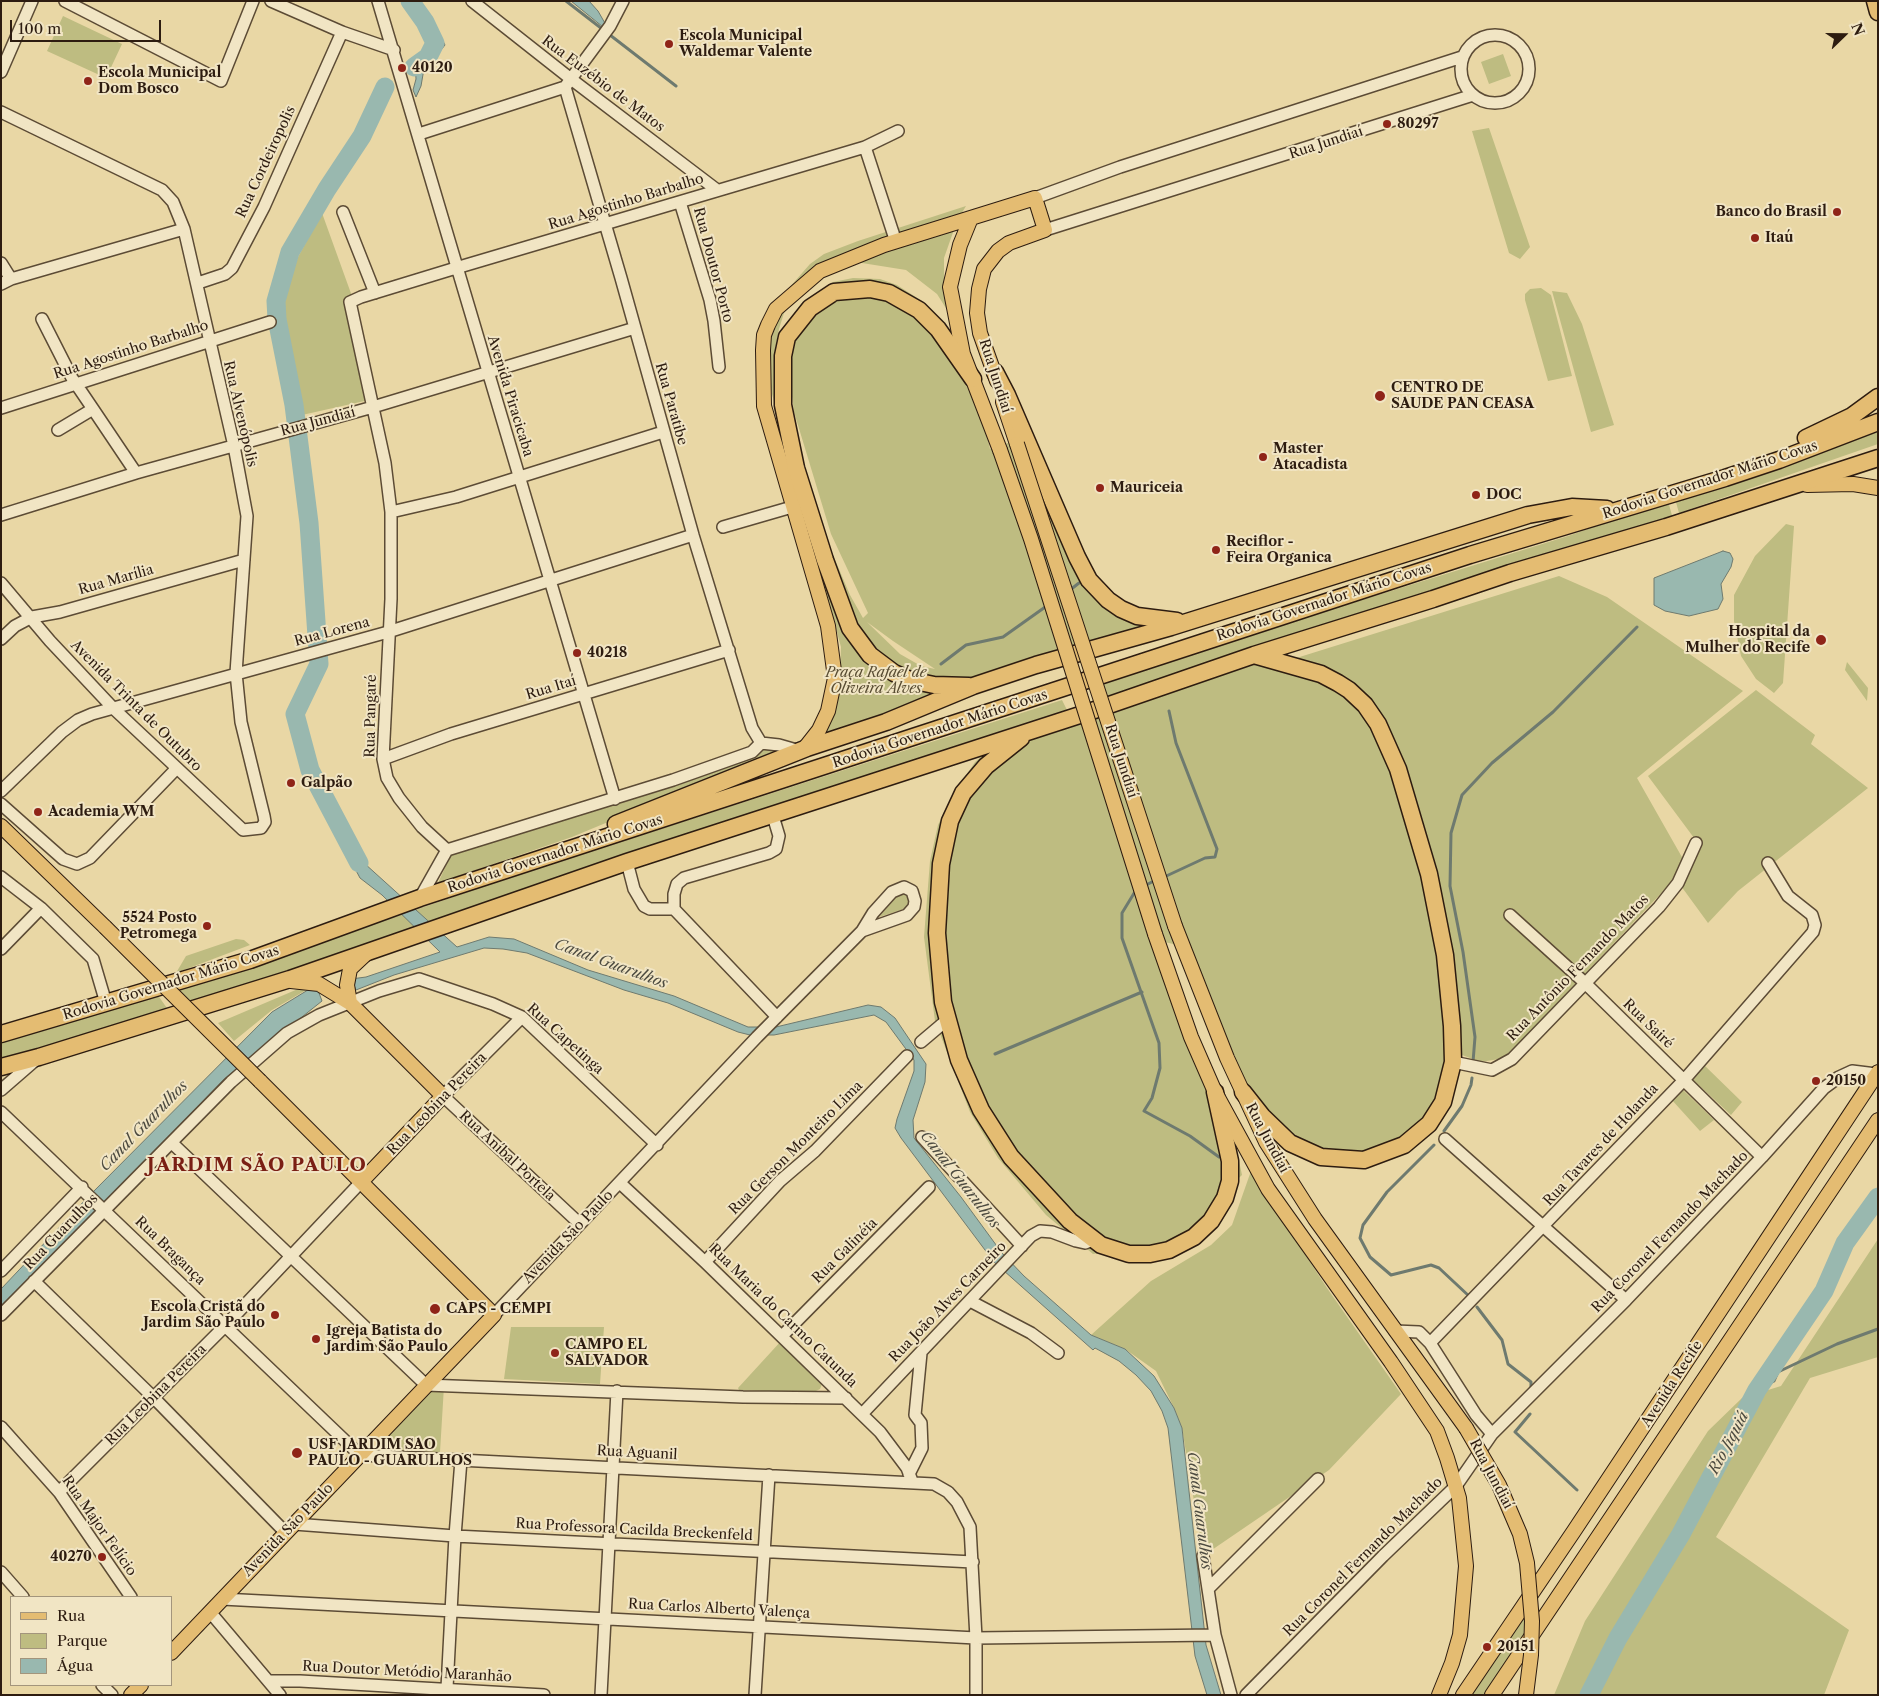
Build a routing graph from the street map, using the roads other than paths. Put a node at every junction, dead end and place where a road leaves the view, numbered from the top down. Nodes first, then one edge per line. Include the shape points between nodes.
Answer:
1 (32, 1) edge
2 (65, 1) edge
3 (253, 1) edge
4 (271, 1) edge
5 (378, 1) edge
6 (472, 1) edge
7 (623, 1) edge
8 (1874, 1) edge
9 (1878, 12) edge
10 (342, 32) junction
11 (6, 49) edge
12 (394, 50) junction
13 (1462, 58) junction
14 (1, 72) edge
15 (568, 83) junction
16 (1473, 95) junction
17 (1, 112) edge
18 (898, 131) dead end
19 (419, 134) junction
20 (865, 147) junction
21 (717, 190) junction
22 (1035, 198) junction
23 (680, 202) junction
24 (343, 212) dead end
25 (971, 218) junction
26 (605, 224) junction
27 (184, 230) junction
28 (1045, 230) junction
29 (896, 242) junction
30 (1, 263) edge
31 (456, 268) junction
32 (6, 281) edge
33 (198, 284) junction
34 (375, 293) junction
35 (361, 297) joint
36 (42, 318) dead end
37 (270, 322) dead end
38 (634, 328) junction
39 (208, 341) junction
40 (719, 367) dead end
41 (994, 372) junction
42 (488, 373) junction
43 (973, 379) junction
44 (75, 384) junction
45 (1878, 397) edge
46 (373, 407) junction
47 (1, 408) edge
48 (93, 409) junction
49 (1878, 422) edge
50 (58, 430) dead end
51 (663, 432) junction
52 (234, 446) junction
53 (1878, 458) edge
54 (136, 473) junction
55 (518, 476) junction
56 (1725, 478) junction
57 (1798, 485) junction
58 (1878, 488) edge
59 (792, 507) junction
60 (1622, 509) junction
61 (391, 512) junction
62 (1, 516) edge
63 (723, 527) dead end
64 (693, 535) junction
65 (244, 560) junction
66 (551, 582) junction
67 (1, 583) edge
68 (32, 617) junction
69 (1187, 622) junction
70 (388, 632) junction
71 (1, 639) edge
72 (728, 650) junction
73 (1254, 655) junction
74 (236, 672) junction
75 (973, 686) junction
76 (584, 694) junction
77 (113, 708) junction
78 (1037, 727) junction
79 (761, 743) junction
80 (802, 750) junction
81 (383, 759) junction
82 (177, 768) junction
83 (1, 791) edge
84 (615, 798) junction
85 (1, 804) edge
86 (773, 816) junction
87 (1, 826) edge
88 (261, 828) joint
89 (1696, 843) dead end
90 (447, 850) junction
91 (534, 861) junction
92 (627, 862) junction
93 (1768, 863) dead end
94 (1, 877) edge
95 (420, 898) junction
96 (41, 908) junction
97 (674, 909) junction
98 (1510, 915) dead end
99 (862, 931) junction
100 (1, 949) edge
101 (370, 950) junction
102 (280, 982) junction
103 (1584, 982) junction
104 (343, 994) junction
105 (106, 1003) junction
106 (522, 1017) junction
107 (778, 1017) junction
108 (947, 1020) junction
109 (1, 1034) edge
110 (920, 1042) dead end
111 (907, 1056) dead end
112 (39, 1058) junction
113 (1453, 1062) junction
114 (1, 1066) edge
115 (1877, 1073) edge
116 (1684, 1080) junction
117 (1, 1090) edge
118 (1215, 1092) junction
119 (1243, 1092) junction
120 (443, 1096) junction
121 (1, 1112) edge
122 (1878, 1120) edge
123 (1873, 1130) edge
124 (922, 1137) dead end
125 (1445, 1139) dead end
126 (172, 1143) junction
127 (657, 1145) junction
128 (1762, 1157) junction
129 (362, 1181) junction
130 (620, 1183) junction
131 (929, 1187) dead end
132 (85, 1190) junction
133 (104, 1208) junction
134 (580, 1224) junction
135 (1545, 1226) junction
136 (1093, 1240) junction
137 (1022, 1246) junction
138 (291, 1255) junction
139 (705, 1262) junction
140 (1, 1271) edge
141 (34, 1281) junction
142 (970, 1300) junction
143 (1626, 1300) junction
144 (1, 1315) edge
145 (494, 1315) junction
146 (225, 1326) junction
147 (1395, 1331) junction
148 (782, 1336) junction
149 (1430, 1343) junction
150 (1058, 1352) dead end
151 (921, 1353) junction
152 (426, 1386) junction
153 (617, 1391) junction
154 (153, 1397) junction
155 (846, 1398) junction
156 (862, 1414) junction
157 (1, 1428) edge
158 (1492, 1434) junction
159 (360, 1455) junction
160 (461, 1460) junction
161 (613, 1466) junction
162 (769, 1475) junction
163 (911, 1478) junction
164 (1318, 1478) dead end
165 (1456, 1486) junction
166 (59, 1492) junction
167 (290, 1528) junction
168 (455, 1536) junction
169 (610, 1544) junction
170 (766, 1551) junction
171 (1203, 1556) dead end
172 (973, 1562) junction
173 (1, 1572) edge
174 (1208, 1589) junction
175 (22, 1596) edge
176 (130, 1596) edge
177 (222, 1599) junction
178 (452, 1610) junction
179 (210, 1612) junction
180 (606, 1618) junction
181 (760, 1627) junction
182 (1211, 1635) junction
183 (976, 1638) junction
184 (173, 1647) edge
185 (269, 1681) junction
186 (103, 1686) edge
187 (140, 1686) edge
188 (447, 1688) junction
189 (112, 1695) edge
190 (131, 1695) edge
191 (280, 1695) edge
192 (544, 1695) edge
193 (601, 1695) edge
194 (755, 1695) edge
195 (976, 1695) edge
196 (1231, 1695) edge
197 (1246, 1695) edge
198 (1439, 1695) edge
199 (1463, 1695) edge
200 (1492, 1695) edge
201 (1526, 1695) edge

1 - 11 street
2 - 3 street via 221,81
4 - 10 street
5 - 12 street, Avenida Piracicaba
6 - 15 street, Rua Euzébio de Matos
7 - 15 street via 607,30
8 - 9 highway
10 - 12 street
10 - 33 street, Rua Cordeiropolis via 264,207 232,268
11 - 14 street
12 - 19 street, Avenida Piracicaba
13 - 16 street via 1462,78
13 - 16 street via 1473,42 1492,34 1513,39 1528,58 1528,81 1516,97 1492,103
13 - 22 street via 1120,167
15 - 19 street
15 - 21 street, Rua Euzébio de Matos
15 - 26 street, Rua Paratibe
16 - 28 street, Rua Jundiaí
17 - 27 street, Rua Alvenópolis via 162,190 173,202
18 - 20 street, Rua Agostinho Barbalho
19 - 31 street, Avenida Piracicaba
20 - 21 street, Rua Agostinho Barbalho
20 - 29 street
21 - 23 street, Rua Agostinho Barbalho
22 - 25 main road
22 - 28 main road
23 - 26 street, Rua Agostinho Barbalho
23 - 40 street, Rua Doutor Porto via 710,300
24 - 34 street
25 - 29 main road
25 - 43 main road, Rua Jundiaí via 950,287 956,328
26 - 31 street, Rua Agostinho Barbalho
26 - 38 street, Rua Paratibe
27 - 32 street
27 - 33 street, Rua Alvenópolis
28 - 41 main road, Rua Jundiaí via 1009,243 984,269 977,313
29 - 59 main road via 820,270 776,310 764,335 764,406
30 - 32 street
31 - 34 street, Rua Agostinho Barbalho
31 - 42 street, Avenida Piracicaba
33 - 39 street, Rua Alvenópolis
34 - 35 street, Rua Agostinho Barbalho
35 - 46 street, Rua Pangaré via 352,300 350,305
36 - 44 street
37 - 39 street, Rua Agostinho Barbalho
38 - 42 street, Rua Jundiaí
38 - 51 street, Rua Paratibe
39 - 44 street, Rua Agostinho Barbalho
39 - 52 street, Rua Alvenópolis
41 - 69 highway via 1089,580 1121,609 1155,619
41 - 119 main road, Rua Jundiaí, bridge via 1175,926
42 - 46 street, Rua Jundiaí
42 - 55 street, Avenida Piracicaba
43 - 75 highway via 938,329 919,310 889,293 870,289 834,292 810,308 787,337 783,356 783,405 796,468 850,628 870,655 894,673 934,685
43 - 118 main road, Rua Jundiaí, bridge via 1031,539 1155,934 1191,1037
44 - 47 street, Rua Agostinho Barbalho
44 - 48 street
45 - 56 highway via 1826,430 1773,452
46 - 52 street, Rua Jundiaí
46 - 61 street, Rua Pangaré
48 - 50 street
48 - 54 street
49 - 56 highway, Rodovia Governador Mário Covas
51 - 55 street
51 - 64 street, Rua Paratibe
52 - 54 street, Rua Jundiaí
52 - 65 street, Rua Alvenópolis via 246,516
53 - 57 highway, Rodovia Governador Mário Covas
54 - 62 street, Rua Jundiaí
55 - 61 street via 456,497
55 - 66 street, Avenida Piracicaba
56 - 60 highway, Rodovia Governador Mário Covas
57 - 58 main road via 1853,484
57 - 73 highway, Rodovia Governador Mário Covas
59 - 63 street
59 - 80 main road via 828,626 835,678 828,711 819,730
60 - 69 highway via 1572,507 1528,515
60 - 91 highway, Rodovia Governador Mário Covas via 1470,555
61 - 70 street, Rua Pangaré
64 - 66 street, Rua Lorena
64 - 72 street, Rua Paratibe
65 - 68 street, Rua Marília
65 - 74 street, Rua Alvenópolis
66 - 70 street, Rua Lorena
66 - 76 street, Avenida Piracicaba
67 - 68 street, Avenida Trinta de Outubro
68 - 71 street, Rua Marília
68 - 77 street, Avenida Trinta de Outubro via 50,641
69 - 75 highway
70 - 74 street, Rua Lorena
70 - 81 street, Rua Pangaré
72 - 76 street, Rua Itaí
72 - 79 street, Rua Paratibe via 752,728
73 - 78 highway, Rodovia Governador Mário Covas
73 - 113 highway via 1321,674 1338,683 1364,705 1378,724 1398,769 1429,874 1445,955
74 - 77 street, Rua Lorena
74 - 88 street, Rua Alvenópolis via 240,722 265,822
75 - 80 highway via 886,722
76 - 81 street, Rua Itaí via 451,734
76 - 84 street, Avenida Piracicaba
77 - 82 street, Avenida Trinta de Outubro
77 - 83 street, Rua Lorena via 78,720
78 - 86 highway, Rodovia Governador Mário Covas
78 - 108 highway via 980,771 959,801 948,827 941,864 937,933
79 - 80 street
79 - 84 street via 744,754
80 - 91 highway via 622,821
81 - 90 street, Rua Pangaré via 387,778 399,798 422,827
82 - 85 street via 90,858 77,864 63,859
82 - 88 street, Avenida Trinta de Outubro via 243,830
84 - 90 street
86 - 92 highway, Rodovia Governador Mário Covas
86 - 97 street via 779,836 776,849 684,878 677,884
87 - 129 main road, bridge
89 - 103 street, Rua Antônio Fernando Matos via 1678,883 1659,908
90 - 95 street
91 - 95 highway, Rodovia Governador Mário Covas
92 - 97 street via 634,889 644,906
92 - 101 highway, Rodovia Governador Mário Covas
93 - 116 street, Rua Tavares de Holanda via 1788,896 1812,915 1813,932
94 - 96 street
95 - 105 highway, Rodovia Governador Mário Covas via 250,960
96 - 100 street
96 - 105 street via 93,959
97 - 107 street
98 - 103 street, Rua Sairé
99 - 99 street, Avenida São Paulo via 907,915 914,907 912,891 904,887 892,892
99 - 107 street, Avenida São Paulo
101 - 102 highway, Rodovia Governador Mário Covas
101 - 104 main road via 350,969
102 - 104 main road, Rua Aníbal Portela via 306,981
102 - 112 highway, Rodovia Governador Mário Covas
103 - 113 street, Rua Antônio Fernando Matos via 1512,1058 1499,1067 1482,1069
103 - 116 street, Rua Sairé
104 - 106 street, Rua Capetinga via 379,991 419,979
104 - 120 main road, Rua Aníbal Portela
104 - 126 street, Rua Guarulhos via 287,1033 231,1082
105 - 109 highway, Rodovia Governador Mário Covas
106 - 120 street, Rua Leobina Pereira
106 - 127 street, Rua Capetinga
107 - 127 street, Avenida São Paulo
108 - 110 street
108 - 136 highway via 959,1060 997,1137 1049,1200
111 - 139 street, Rua Gerson Monteiro Lima
112 - 114 highway, Rodovia Governador Mário Covas
112 - 117 street
113 - 119 highway via 1443,1102 1429,1124 1404,1145 1364,1160 1321,1157 1290,1143
115 - 128 street, Rua Coronel Fernando Machado via 1852,1071 1839,1077 1824,1088
115 - 199 main road, Avenida Recife via 1570,1539
116 - 128 street, Rua Sairé
116 - 135 street, Rua Tavares de Holanda
118 - 136 highway via 1230,1172 1228,1190 1212,1221 1194,1237 1159,1253 1129,1254
118 - 165 main road, Rua Jundiaí via 1268,1189 1376,1338 1437,1431
119 - 147 main road, Rua Jundiaí via 1286,1176
120 - 129 main road, Rua Leobina Pereira
120 - 134 street, Rua Aníbal Portela
121 - 132 street, Rua Bragança
122 - 123 main road, Avenida Recife
123 - 200 main road, Avenida Recife
124 - 137 street
125 - 135 street
126 - 133 street, Rua Guarulhos
126 - 138 street
127 - 130 street, Avenida São Paulo
128 - 143 street, Rua Coronel Fernando Machado
129 - 138 street, Rua Leobina Pereira
129 - 145 main road
130 - 134 street, Avenida São Paulo
130 - 139 street, Rua Maria do Carmo Catunda
131 - 148 street, Rua Galinéia
132 - 133 street, Rua Bragança
132 - 140 street, Rua Guarulhos
133 - 141 street, Rua Guarulhos
133 - 146 street, Rua Bragança
134 - 145 street, Avenida São Paulo
135 - 143 street
135 - 149 street, Rua Tavares de Holanda
136 - 137 street, Rua João Alves Carneiro via 1085,1243 1040,1231
137 - 142 street, Rua João Alves Carneiro
138 - 146 street, Rua Leobina Pereira
138 - 152 street
139 - 148 street, Rua Maria do Carmo Catunda
141 - 144 street, Rua Guarulhos
141 - 154 street
142 - 150 street via 1031,1333
142 - 151 street, Rua João Alves Carneiro
143 - 158 street, Rua Coronel Fernando Machado
145 - 152 main road, Avenida São Paulo
146 - 154 street, Rua Leobina Pereira
146 - 159 street, Rua Bragança
147 - 149 street via 1419,1332
147 - 201 main road, Rua Jundiaí, bridge via 1466,1428 1499,1485 1520,1534 1527,1563 1532,1621
148 - 155 street, Rua Maria do Carmo Catunda
149 - 158 street via 1476,1415
151 - 156 street, Rua João Alves Carneiro
151 - 163 street via 915,1415 921,1423 922,1448
152 - 153 street
152 - 159 main road, Avenida São Paulo
153 - 155 street
153 - 161 street
154 - 166 street, Rua Leobina Pereira
154 - 167 street
155 - 156 street, Rua Maria do Carmo Catunda
156 - 163 street, Rua Maria do Carmo Catunda via 880,1432
157 - 166 street, Rua Major Felício
158 - 165 street, Rua Coronel Fernando Machado
159 - 160 street, Rua Aguanil
159 - 167 main road, Avenida São Paulo
160 - 161 street, Rua Aguanil
160 - 168 street
161 - 162 street, Rua Aguanil
161 - 169 street
162 - 163 street, Rua Aguanil
162 - 170 street
163 - 172 street, Rua Aguanil via 934,1484 957,1502 970,1527
164 - 174 street
165 - 197 street, Rua Coronel Fernando Machado
165 - 198 main road, Rua Jundiaí via 1463,1525 1464,1604 1460,1635
166 - 176 street, Rua Major Felício
167 - 168 street, Rua Professora Cacilda Breckenfeld
167 - 177 main road, Avenida São Paulo
168 - 169 street, Rua Professora Cacilda Breckenfeld
168 - 178 street
169 - 170 street, Rua Professora Cacilda Breckenfeld
169 - 180 street
170 - 172 street, Rua Professora Cacilda Breckenfeld
170 - 181 street
171 - 174 street
172 - 183 street, Rua Aguanil
173 - 175 street
174 - 182 street
177 - 178 street, Rua Carlos Alberto Valença
177 - 179 main road, Avenida São Paulo
178 - 180 street, Rua Carlos Alberto Valença
178 - 188 street
179 - 184 main road, Avenida São Paulo
179 - 185 street
180 - 181 street, Rua Carlos Alberto Valença
180 - 193 street
181 - 183 street, Rua Carlos Alberto Valença
181 - 194 street
182 - 183 street, Rua Carlos Alberto Valença
182 - 196 street
183 - 195 street, Rua Aguanil
185 - 188 street, Rua Doutor Metódio Maranhão
185 - 191 street
186 - 189 street
187 - 190 main road
188 - 192 street, Rua Doutor Metódio Maranhão

